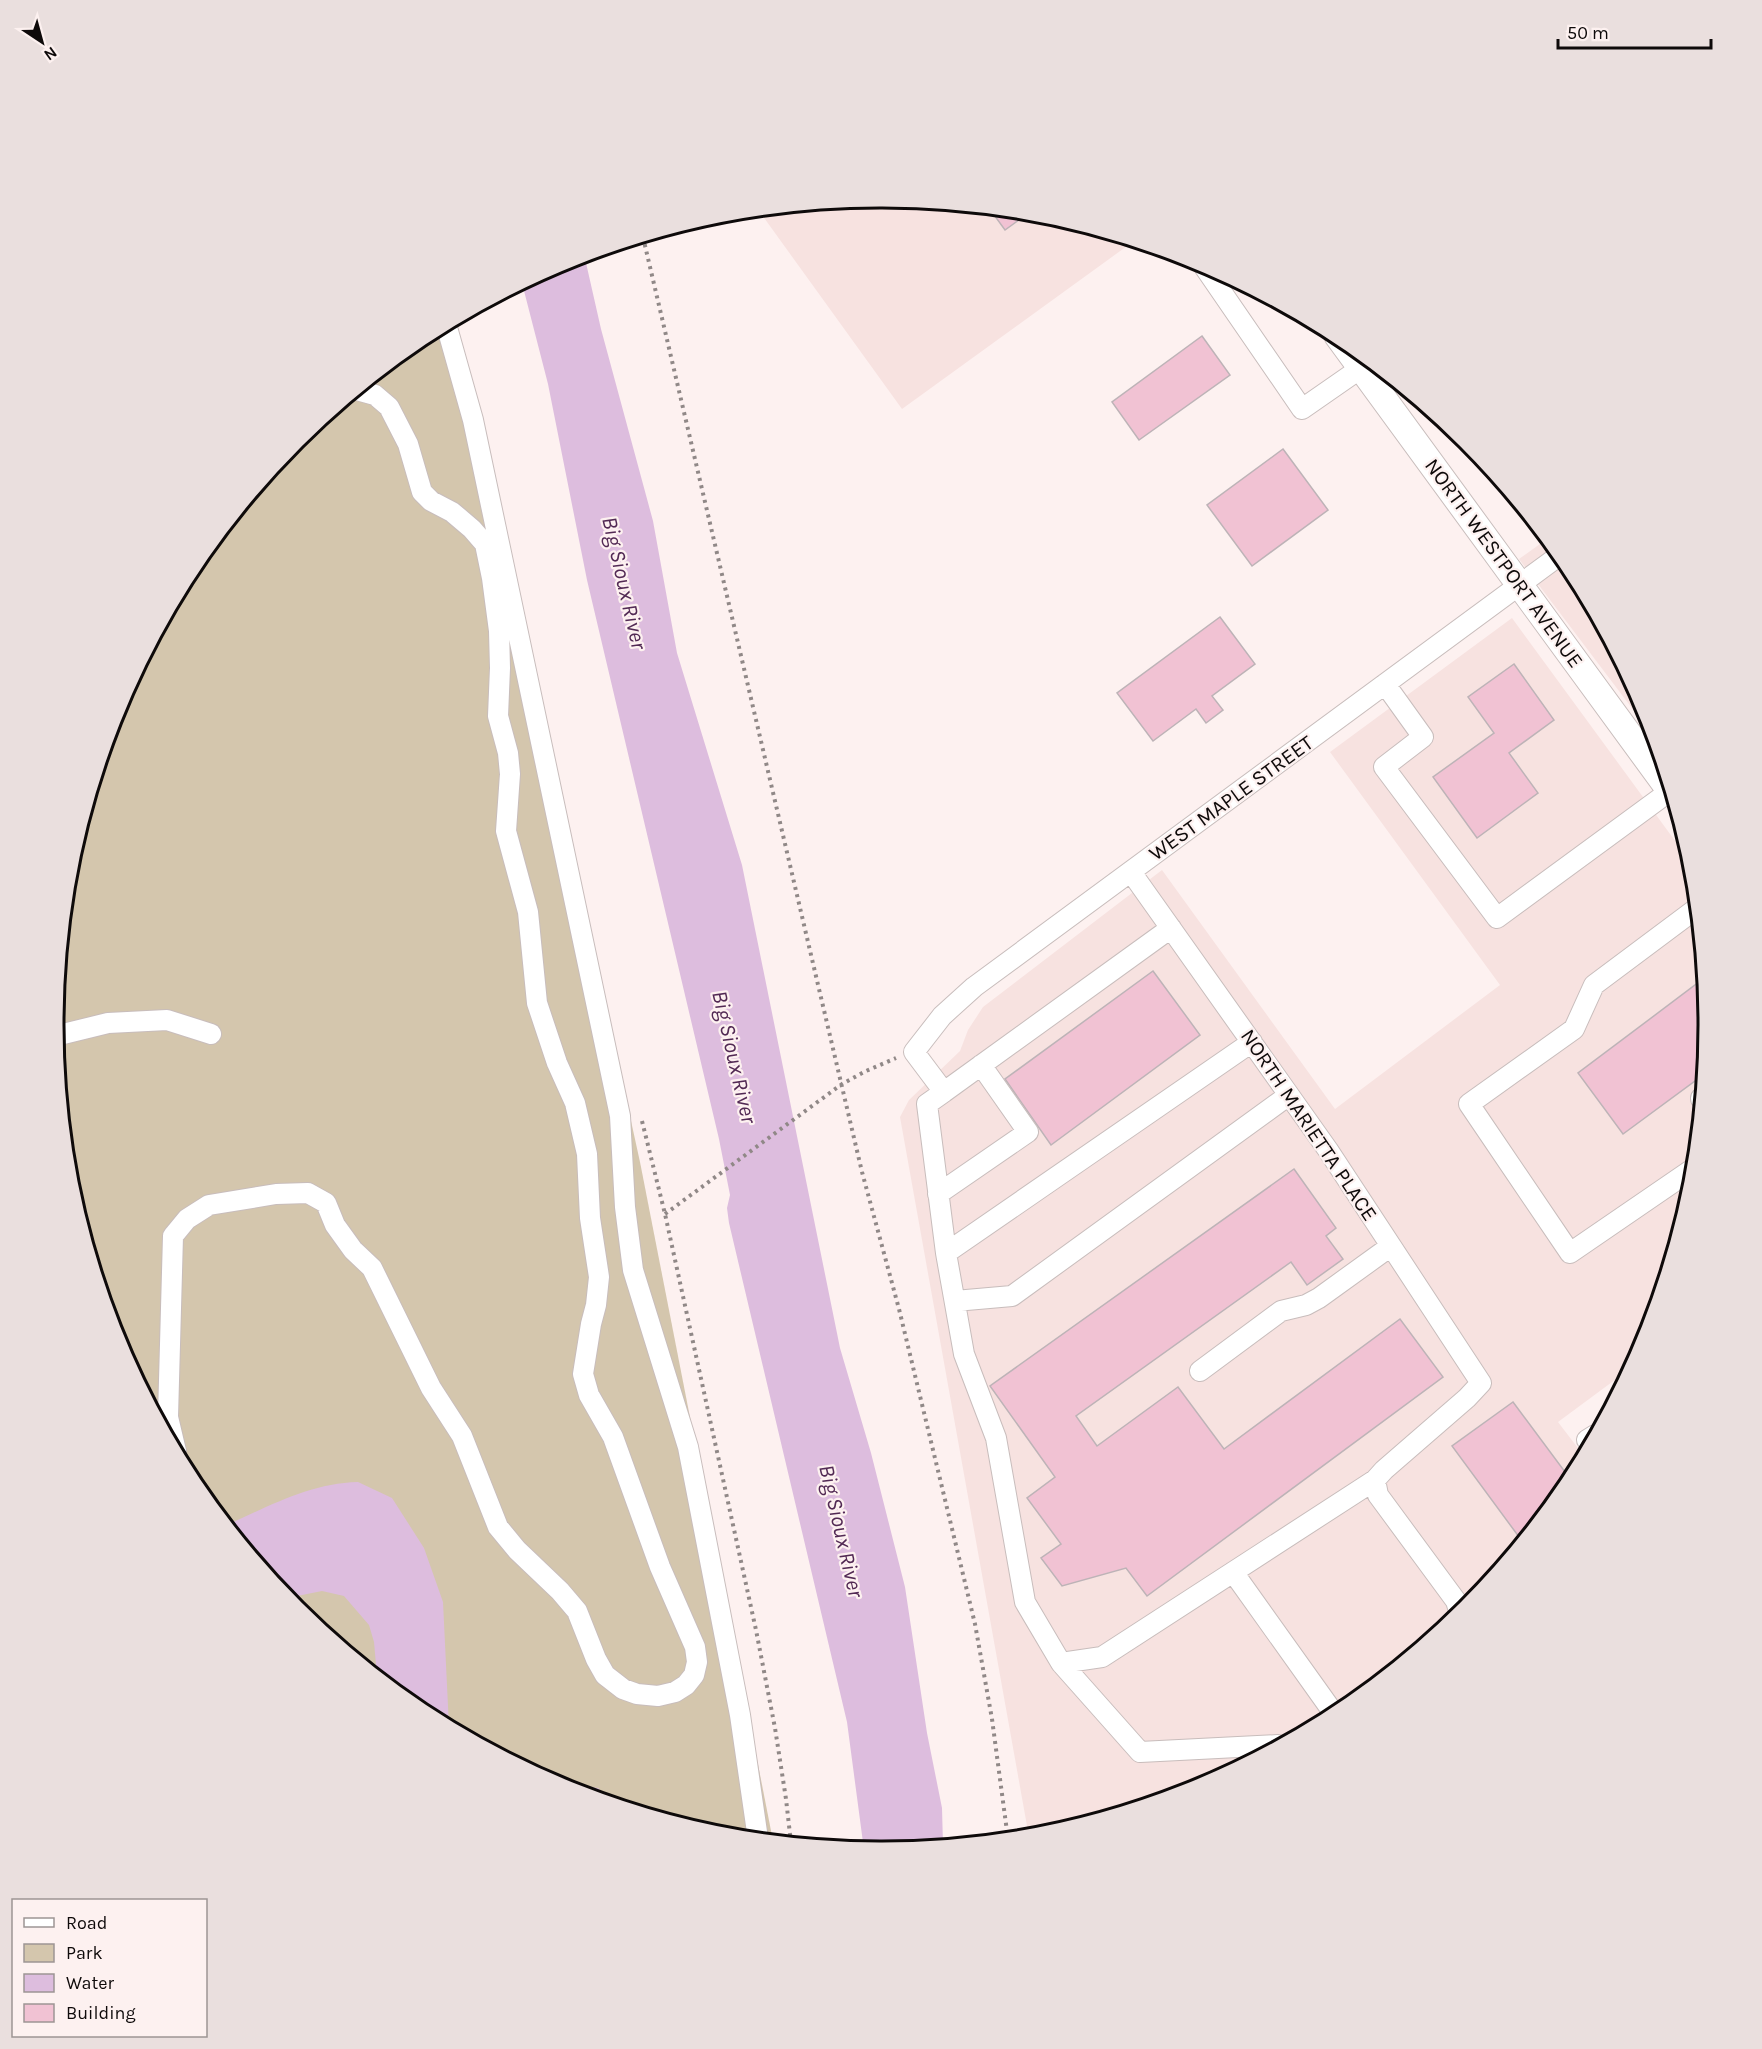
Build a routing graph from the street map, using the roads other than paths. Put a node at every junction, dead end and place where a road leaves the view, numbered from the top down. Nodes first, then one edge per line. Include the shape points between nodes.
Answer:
1 (1213, 279) edge
2 (448, 333) edge
3 (1356, 361) edge
4 (1361, 368) junction
5 (365, 392) edge
6 (1553, 561) edge
7 (1520, 585) junction
8 (1385, 684) junction
9 (1658, 776) edge
10 (1665, 796) edge
11 (1131, 872) junction
12 (1690, 912) edge
13 (1171, 928) junction
14 (64, 1034) edge
15 (211, 1034) dead end
16 (1252, 1042) junction
17 (981, 1065) junction
18 (944, 1092) junction
19 (1289, 1095) junction
20 (1683, 1175) edge
21 (938, 1194) junction
22 (1390, 1246) junction
23 (946, 1253) junction
24 (954, 1301) junction
25 (1200, 1371) dead end
26 (170, 1425) edge
27 (1375, 1480) junction
28 (1233, 1572) junction
29 (1457, 1603) edge
30 (1061, 1663) junction
31 (1329, 1707) edge
32 (1263, 1746) edge
33 (757, 1831) edge

1 - 4 street via 1302,409
2 - 33 street via 473,420 620,1116 633,1270 688,1447 740,1716
3 - 4 main road, NORTH WESTPORT AVENUE
4 - 7 main road, NORTH WESTPORT AVENUE
5 - 26 street via 388,407 408,444 422,492 452,512 485,544 499,631 498,716 510,774 506,831 528,912 537,1003 575,1103 587,1154 590,1218 599,1277 583,1374 589,1395 613,1437 660,1566 695,1647 694,1675 675,1692 658,1696 623,1689 605,1675 577,1611 498,1527 462,1436 431,1388 372,1268 335,1225 326,1203 308,1193 208,1205 187,1219 174,1236
6 - 7 street, WEST MAPLE STREET
7 - 8 street, WEST MAPLE STREET
7 - 9 main road, NORTH WESTPORT AVENUE
8 - 10 street via 1423,737 1384,767 1497,918
8 - 11 street, WEST MAPLE STREET
11 - 13 street, NORTH MARIETTA PLACE
11 - 18 street, WEST MAPLE STREET via 956,1002 927,1034 914,1052
12 - 20 street via 1594,985 1574,1029 1469,1104 1570,1253
13 - 16 street, NORTH MARIETTA PLACE
13 - 17 street
14 - 15 street via 108,1023 167,1020
16 - 19 street, NORTH MARIETTA PLACE
16 - 23 street
17 - 18 street
17 - 21 street via 1028,1132
18 - 21 street via 927,1104
19 - 22 street, NORTH MARIETTA PLACE
19 - 24 street via 1012,1296
21 - 23 street
22 - 25 street via 1319,1298 1281,1311
22 - 27 street, NORTH MARIETTA PLACE via 1481,1383
23 - 24 street
24 - 30 street via 964,1354 996,1438 1024,1602
27 - 28 street
27 - 29 street via 1378,1495
28 - 30 street via 1102,1657
28 - 31 street
30 - 32 street via 1140,1752

